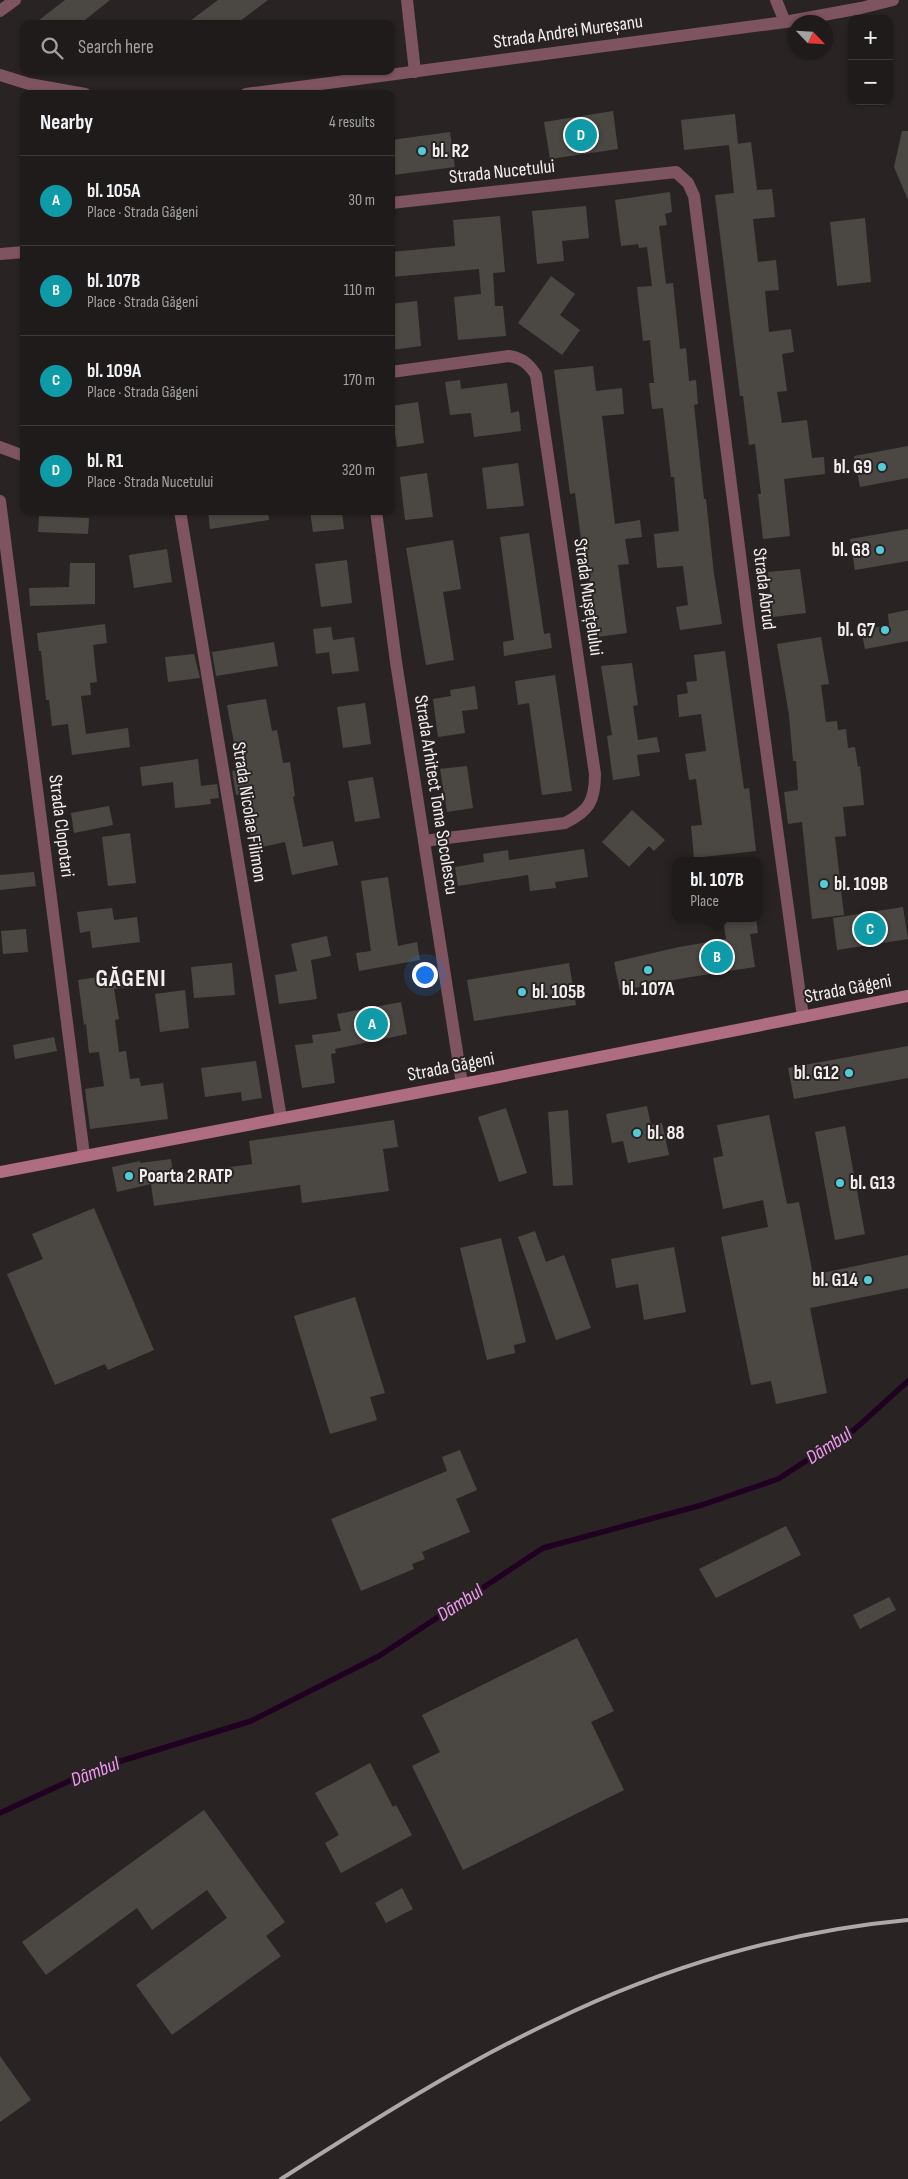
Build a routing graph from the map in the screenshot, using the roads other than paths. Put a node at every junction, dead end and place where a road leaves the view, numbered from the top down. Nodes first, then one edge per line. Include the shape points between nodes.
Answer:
1 (15, 0) edge
2 (406, 0) edge
3 (776, 0) edge
4 (893, 0) edge
5 (0, 11) edge
6 (785, 22) junction
7 (415, 72) junction
8 (0, 75) edge
9 (392, 75) edge
10 (395, 75) edge
11 (63, 90) edge
12 (277, 90) edge
13 (676, 172) joint
14 (395, 203) edge
15 (20, 252) edge
16 (0, 254) edge
17 (395, 371) edge
18 (0, 447) edge
19 (20, 454) edge
20 (0, 501) edge
21 (180, 515) edge
22 (377, 515) edge
23 (424, 841) junction
24 (908, 996) edge
25 (803, 1017) junction
26 (462, 1084) junction
27 (281, 1118) junction
28 (84, 1156) junction
29 (0, 1172) edge

1 - 5 street
2 - 7 street
3 - 6 street
4 - 6 street, Strada Andrei Mureșanu
6 - 7 street, Strada Andrei Mureșanu
7 - 10 street, Strada Andrei Mureșanu
8 - 11 street
9 - 12 street, Strada Andrei Mureșanu
13 - 14 street, Strada Nucetului
13 - 25 street, Strada Abrud via 688,183 694,196
15 - 16 street
17 - 23 street, Strada Mușețelului via 509,356 519,358 536,375 595,774 591,803 581,815 565,823
18 - 19 street
20 - 28 street, Strada Clopotari
21 - 27 street, Strada Nicolae Filimon
22 - 23 street, Strada Arhitect Toma Socolescu
23 - 26 street, Strada Arhitect Toma Socolescu
24 - 25 main road, Strada Găgeni
25 - 26 main road, Strada Găgeni
26 - 27 main road, Strada Găgeni
27 - 28 main road, Strada Găgeni
28 - 29 main road, Strada Găgeni

